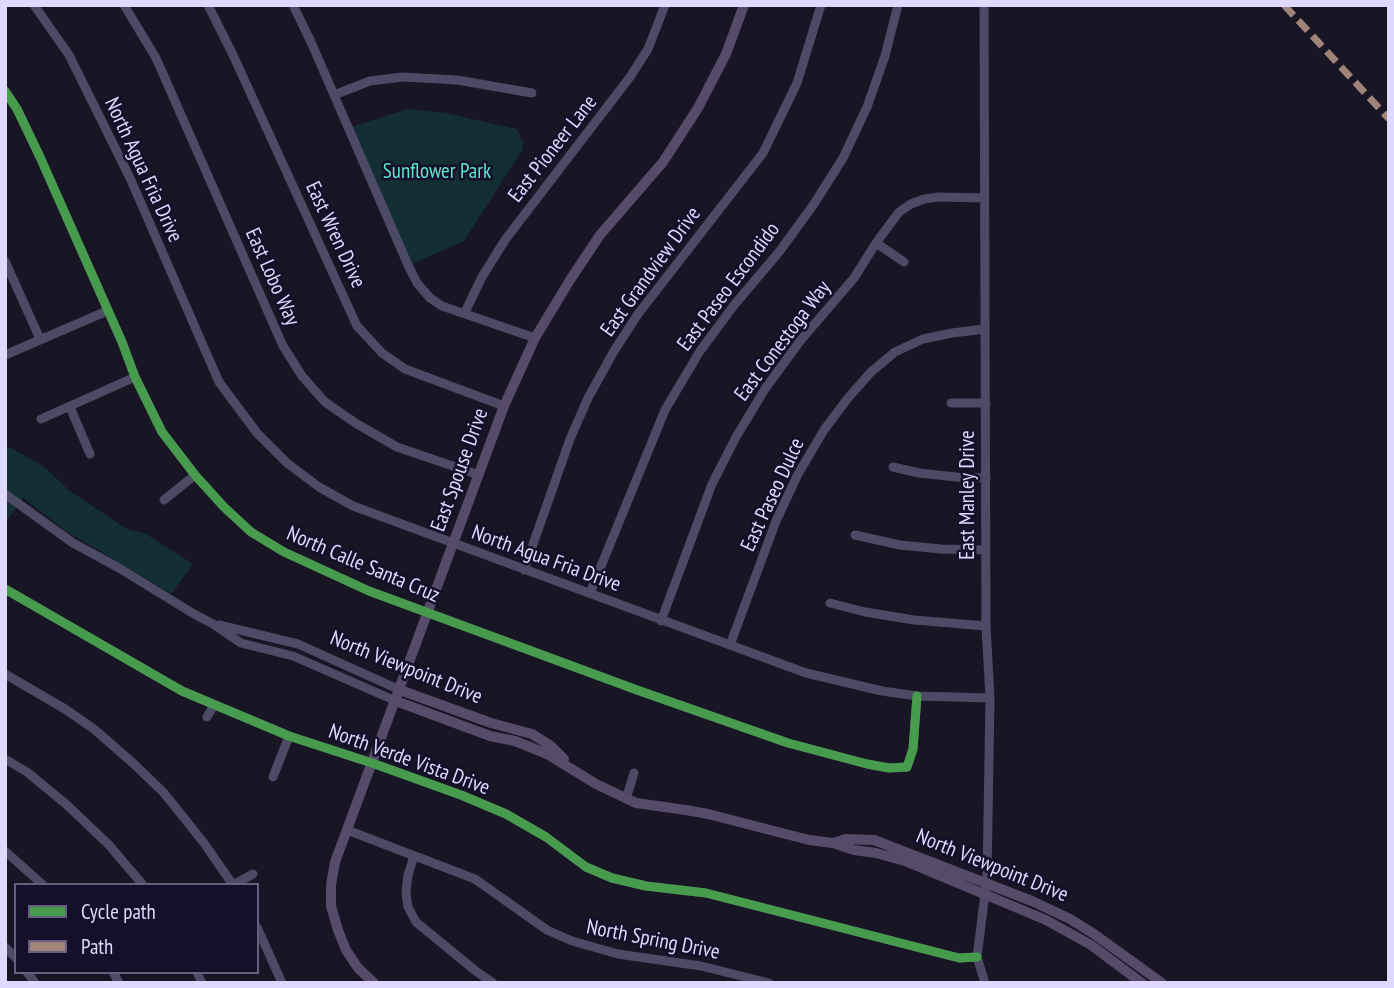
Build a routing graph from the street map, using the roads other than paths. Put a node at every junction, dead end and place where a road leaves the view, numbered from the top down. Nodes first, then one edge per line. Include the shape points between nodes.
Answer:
1 (34, 5) edge
2 (124, 5) edge
3 (208, 5) edge
4 (293, 5) edge
5 (665, 5) edge
6 (744, 5) edge
7 (821, 5) edge
8 (898, 5) edge
9 (984, 5) edge
10 (5, 91) edge
11 (532, 93) dead end
12 (334, 95) junction
13 (984, 198) junction
14 (876, 243) junction
15 (5, 261) edge
16 (904, 262) dead end
17 (107, 311) junction
18 (464, 312) junction
19 (985, 329) junction
20 (535, 338) junction
21 (40, 339) junction
22 (5, 355) edge
23 (135, 377) junction
24 (951, 403) dead end
25 (986, 403) junction
26 (504, 406) junction
27 (70, 407) junction
28 (41, 419) dead end
29 (90, 454) dead end
30 (893, 467) dead end
31 (195, 475) junction
32 (479, 475) junction
33 (986, 478) junction
34 (5, 494) edge
35 (164, 500) dead end
36 (855, 535) dead end
37 (453, 543) junction
38 (986, 550) junction
39 (524, 570) junction
40 (5, 589) edge
41 (590, 593) junction
42 (830, 603) dead end
43 (427, 612) junction
44 (661, 621) junction
45 (214, 624) junction
46 (986, 626) junction
47 (730, 645) junction
48 (5, 674) edge
49 (400, 690) junction
50 (917, 695) junction
51 (990, 698) junction
52 (396, 701) junction
53 (214, 705) junction
54 (207, 718) dead end
55 (289, 736) junction
56 (5, 759) edge
57 (372, 763) junction
58 (573, 768) junction
59 (635, 773) dead end
60 (273, 777) dead end
61 (626, 799) junction
62 (346, 830) junction
63 (5, 851) edge
64 (414, 856) junction
65 (253, 874) dead end
66 (41, 883) edge
67 (141, 883) edge
68 (232, 883) edge
69 (237, 883) edge
70 (986, 888) junction
71 (259, 931) edge
72 (977, 957) junction
73 (282, 983) edge
74 (374, 983) edge
75 (493, 983) edge
76 (769, 983) edge
77 (985, 983) edge
78 (1142, 983) edge
79 (1162, 983) edge

1 - 37 street, North Agua Fria Drive via 69,55 130,178 219,382 240,412 287,463 319,487 353,506
2 - 32 street, East Lobo Way via 156,58 283,346 302,376 325,402 397,447
3 - 26 street, East Wren Drive via 357,326 405,369
4 - 12 street
5 - 18 street, East Pioneer Lane via 648,49 630,77 505,240
6 - 20 main road, East Spouse Drive via 726,54 698,108 663,162 600,236
7 - 39 street, East Grandview Drive via 797,83 763,153 638,314 588,398
8 - 41 street, East Paseo Escondido via 867,107 843,158 786,242 700,351 665,410
9 - 13 street, East Manley Drive
10 - 17 street, North Calle Santa Cruz via 40,157
11 - 12 street via 457,80 403,77 369,81
12 - 18 street via 417,283 442,306
13 - 14 street, East Conestoga Way via 939,197 911,204 899,212
13 - 19 street, East Manley Drive
14 - 16 street
14 - 44 street, East Conestoga Way via 854,278 765,389 736,437 712,484
15 - 21 street
17 - 21 street
17 - 23 street, North Calle Santa Cruz
18 - 20 street
19 - 25 street, East Manley Drive
19 - 47 street, East Paseo Dulce via 923,339 895,352 849,398 798,474
20 - 26 main road, East Spouse Drive
21 - 22 street
23 - 27 street
23 - 31 street, North Calle Santa Cruz via 162,432
24 - 25 street
25 - 33 street, East Manley Drive
26 - 32 main road, East Spouse Drive
27 - 28 street
27 - 29 street
30 - 33 street
31 - 35 street
31 - 43 street, North Calle Santa Cruz via 251,532 284,552
32 - 37 main road, East Spouse Drive
33 - 38 street, East Manley Drive
34 - 45 street, North Viewpoint Drive via 72,543
36 - 38 street via 900,545
37 - 39 street, North Agua Fria Drive
37 - 43 main road, East Spouse Drive
38 - 46 street, East Manley Drive
39 - 41 street, North Agua Fria Drive
40 - 53 street, North Verde Vista Drive
41 - 44 street, North Agua Fria Drive
42 - 46 street via 914,620
43 - 49 main road, East Spouse Drive
43 - 50 street, North Calle Santa Cruz via 788,743 889,768 907,766 913,749
44 - 47 street, North Agua Fria Drive
45 - 49 street, North Viewpoint Drive via 298,644
45 - 52 street, North Viewpoint Drive via 241,643 293,656
46 - 51 street, East Manley Drive
47 - 50 street, North Agua Fria Drive via 806,673
48 - 68 street via 94,729 134,764 164,793
49 - 52 main road, East Spouse Drive
49 - 58 main road, North Viewpoint Drive via 532,734
50 - 51 street, North Agua Fria Drive
51 - 70 street, East Manley Drive
52 - 57 main road, East Spouse Drive
52 - 58 main road, North Viewpoint Drive via 529,746
53 - 54 street
53 - 55 street, North Verde Vista Drive
55 - 57 street, North Verde Vista Drive
55 - 60 street
56 - 67 street via 67,805
57 - 62 main road, East Spouse Drive
57 - 72 street, North Verde Vista Drive via 506,814 586,867 612,878 706,893 959,958
58 - 61 main road, North Viewpoint Drive
59 - 61 street
61 - 70 main road, North Viewpoint Drive via 876,853
62 - 64 street, North Spring Drive
62 - 74 main road, East Spouse Drive via 335,862 331,906 346,950
63 - 66 street
64 - 75 street via 406,893 416,922
64 - 76 street, North Spring Drive via 475,879 547,930 572,941
65 - 69 street
70 - 72 street, East Manley Drive
70 - 78 main road, North Viewpoint Drive via 1091,945
70 - 79 main road, North Viewpoint Drive via 1032,901 1070,919
71 - 73 street
72 - 77 street, East Manley Drive

